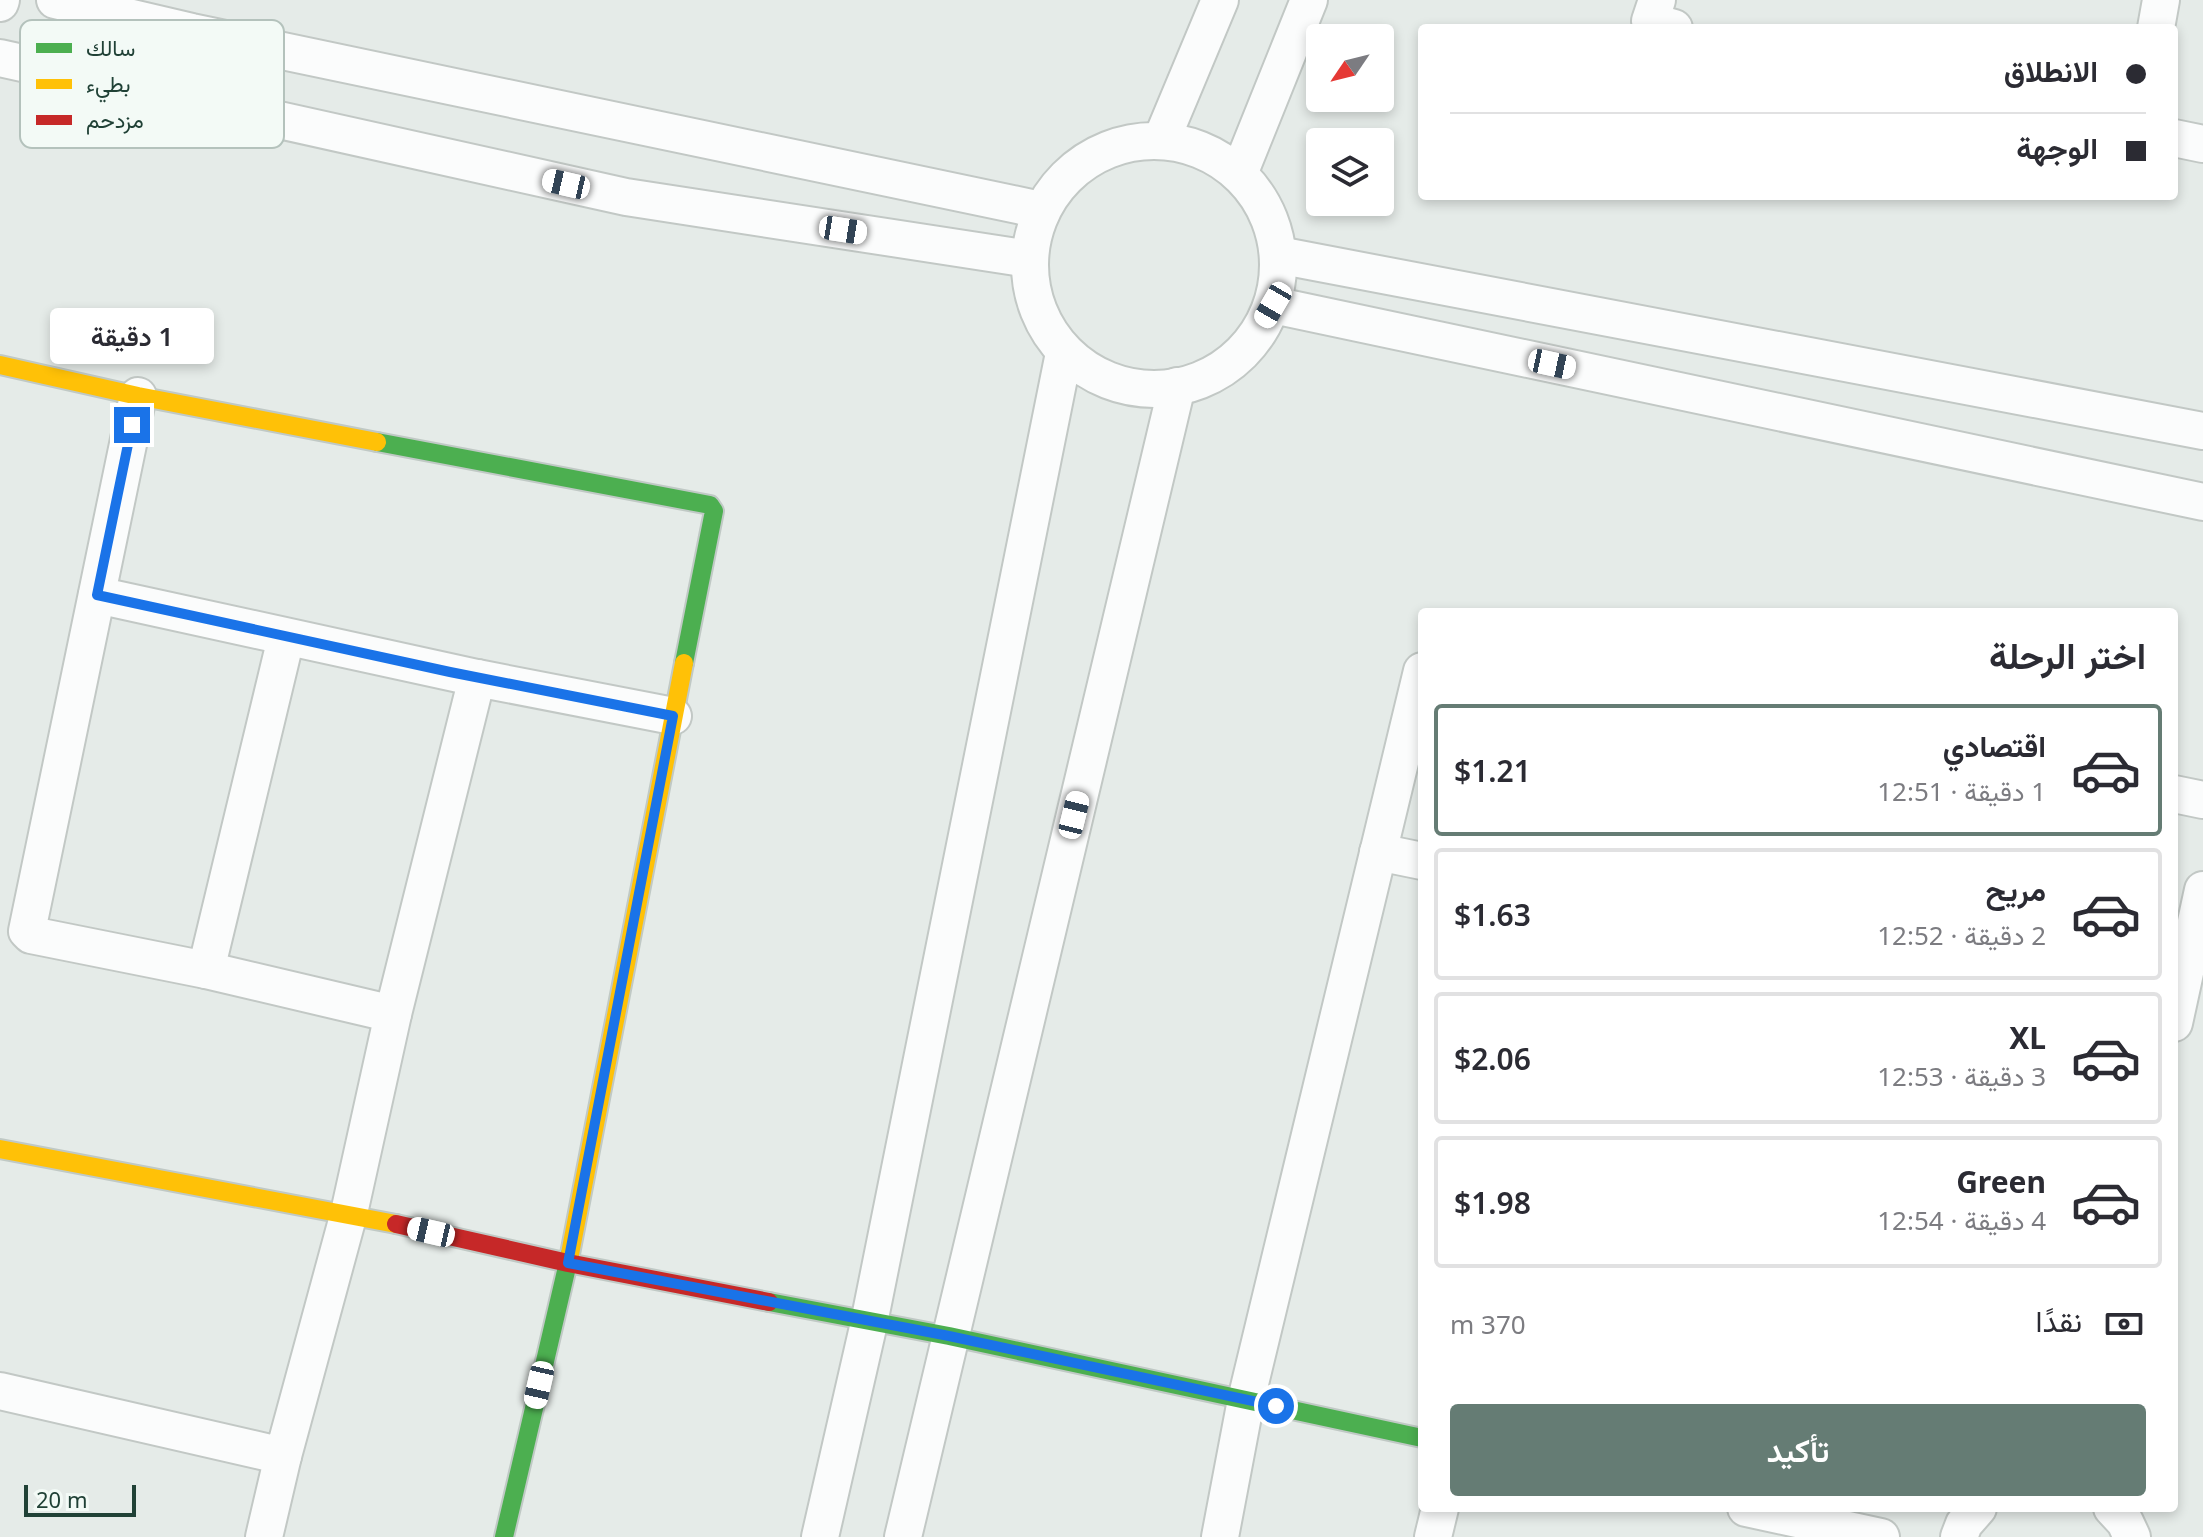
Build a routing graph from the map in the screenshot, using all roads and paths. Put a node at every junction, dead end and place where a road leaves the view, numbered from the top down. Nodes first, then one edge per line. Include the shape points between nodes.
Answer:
1 (55, 0) edge
2 (1220, 0) edge
3 (1309, 0) edge
4 (1657, 0) edge
5 (2161, 0) edge
6 (141, 20) edge
7 (1660, 24) edge
8 (2157, 24) edge
9 (284, 51) edge
10 (0, 58) edge
11 (20, 62) edge
12 (284, 121) edge
13 (2178, 139) edge
14 (1161, 141) junction
15 (2203, 144) edge
16 (1239, 174) junction
17 (1041, 210) junction
18 (1278, 255) junction
19 (1029, 259) junction
20 (1273, 305) junction
21 (1064, 353) junction
22 (0, 365) edge
23 (1177, 386) junction
24 (138, 396) junction
25 (2203, 431) edge
26 (2203, 502) edge
27 (97, 595) junction
28 (286, 638) junction
29 (477, 678) junction
30 (1418, 687) edge
31 (673, 716) junction
32 (2178, 795) edge
33 (2203, 800) edge
34 (1378, 852) junction
35 (1418, 860) edge
36 (2203, 890) edge
37 (206, 970) junction
38 (2178, 1005) edge
39 (393, 1014) junction
40 (0, 1149) edge
41 (349, 1213) junction
42 (568, 1263) junction
43 (869, 1323) junction
44 (949, 1336) junction
45 (0, 1391) edge
46 (1246, 1400) junction
47 (1418, 1437) edge
48 (283, 1456) junction
49 (1439, 1512) edge
50 (1765, 1512) edge
51 (1974, 1512) edge
52 (2116, 1512) edge
53 (264, 1537) edge
54 (504, 1537) edge
55 (820, 1537) edge
56 (903, 1537) edge
57 (1220, 1537) edge
58 (1433, 1537) edge
59 (1881, 1537) edge
60 (1959, 1537) edge
61 (2132, 1537) edge

1 - 6 street
2 - 14 street
3 - 16 street
4 - 7 street via 1650,21
5 - 8 street
9 - 17 street
10 - 11 street
12 - 19 street via 626,197
13 - 15 street
14 - 16 street via 1203,151
14 - 17 street via 1125,143 1091,157 1062,180
16 - 18 street via 1272,225
17 - 19 street
18 - 20 street
18 - 25 street
19 - 21 street via 1037,309
20 - 23 street via 1247,349 1206,380
20 - 26 street
21 - 23 street via 1106,381 1157,391
21 - 43 street
22 - 24 street
23 - 44 street
24 - 27 street
24 - 31 street via 710,505 714,514
27 - 28 street
27 - 37 street via 27,931
28 - 29 street
28 - 37 street
29 - 31 street
29 - 39 street
30 - 34 street
31 - 42 street
32 - 33 street
34 - 35 street
34 - 46 street
36 - 38 street
37 - 39 street
39 - 41 street
40 - 41 street
41 - 42 street
41 - 48 street
42 - 43 street
42 - 54 street
43 - 44 street
43 - 55 street
44 - 46 street
44 - 56 street
45 - 48 street
46 - 47 street
46 - 57 street
48 - 53 street
49 - 58 street
50 - 59 street
51 - 60 street
52 - 61 street

